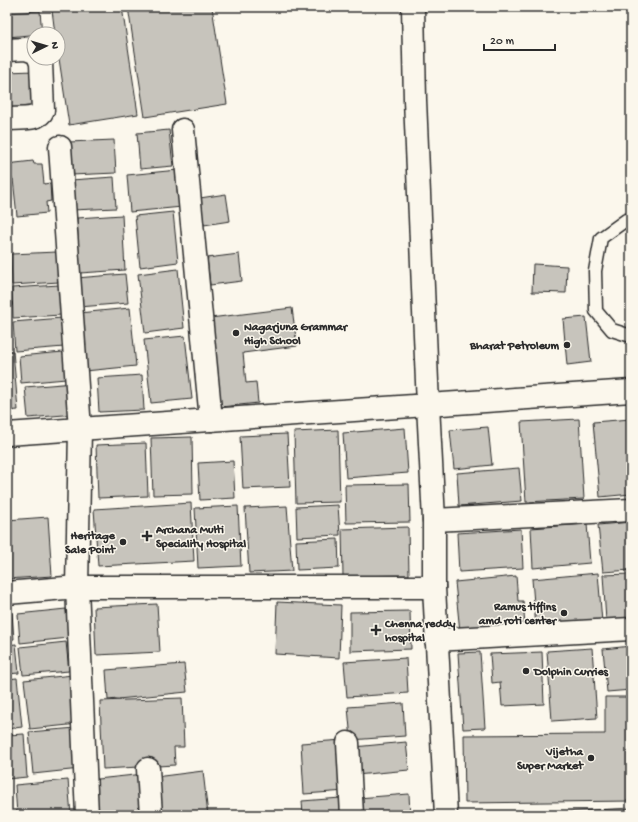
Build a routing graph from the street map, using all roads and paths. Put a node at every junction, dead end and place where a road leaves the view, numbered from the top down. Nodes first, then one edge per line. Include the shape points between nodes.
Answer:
1 (413, 7) edge
2 (26, 49) edge
3 (7, 50) edge
4 (41, 66) edge
5 (7, 119) edge
6 (183, 130) dead end
7 (60, 146) dead end
8 (631, 219) edge
9 (631, 336) edge
10 (631, 391) edge
11 (428, 405) junction
12 (211, 420) junction
13 (80, 430) junction
14 (7, 434) edge
15 (631, 510) edge
16 (434, 520) junction
17 (77, 587) junction
18 (434, 587) junction
19 (7, 593) edge
20 (631, 629) edge
21 (436, 640) junction
22 (348, 743) dead end
23 (148, 769) dead end
24 (87, 815) edge
25 (151, 815) edge
26 (352, 815) edge
27 (446, 815) edge

1 - 11 street
2 - 3 street
4 - 5 street via 42,114 37,117
6 - 12 street
7 - 13 street
8 - 9 lane via 601,238 595,271 596,311 612,330
10 - 11 street
11 - 12 street
11 - 16 street
12 - 13 street
13 - 14 street
13 - 17 street
15 - 16 street
16 - 18 street
17 - 18 street
17 - 19 street
17 - 24 street
18 - 21 street
20 - 21 street
21 - 27 street
22 - 26 street
23 - 25 street

